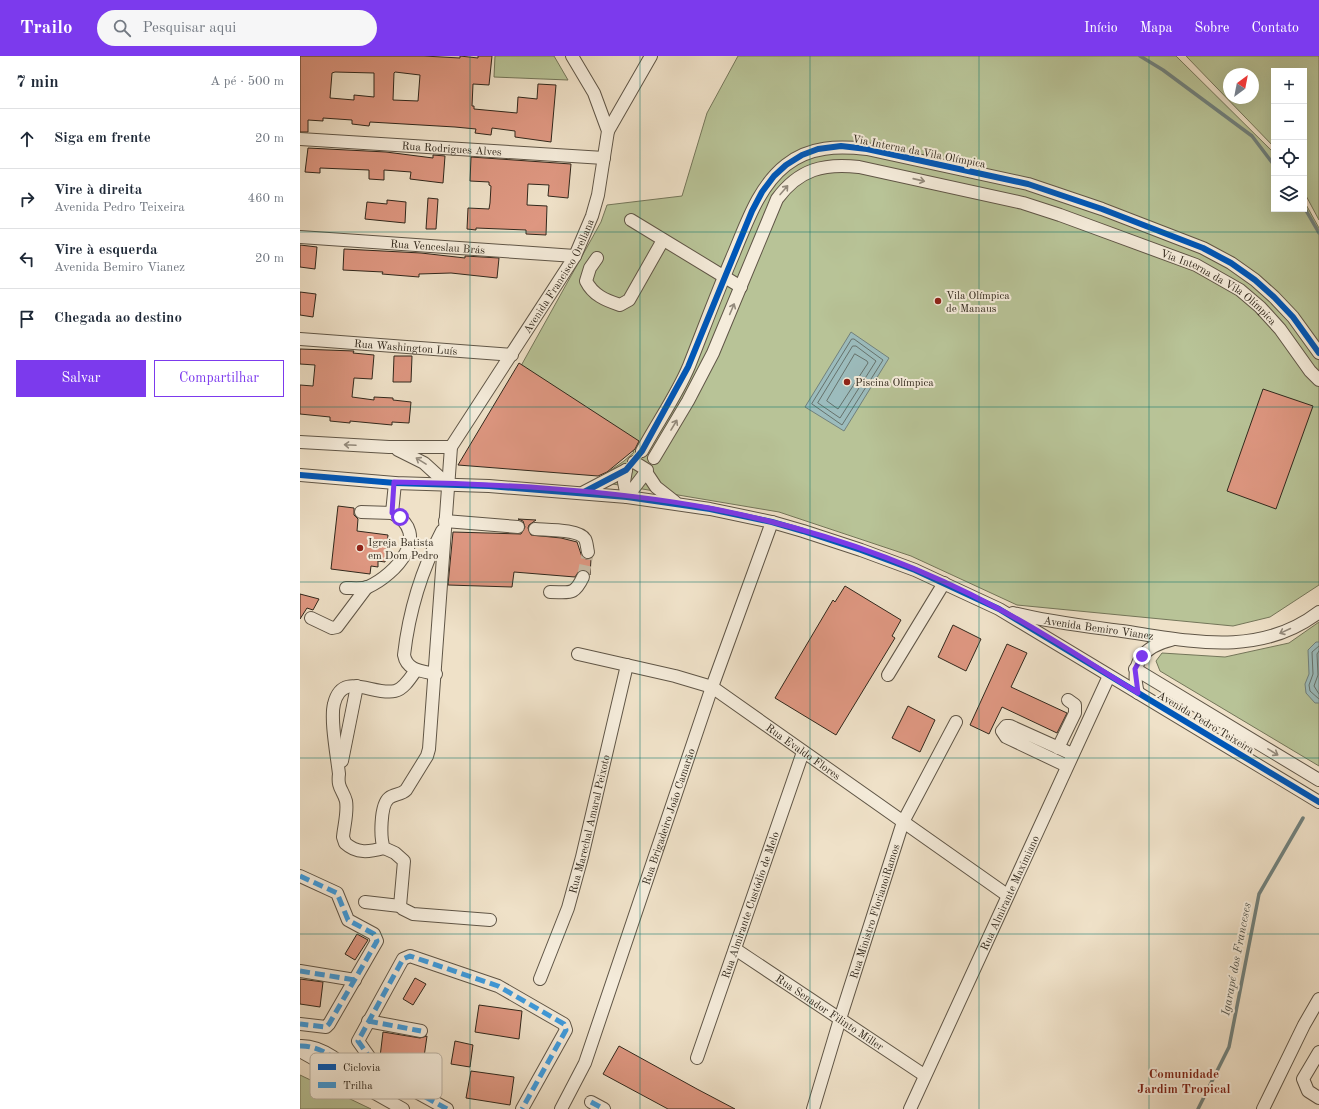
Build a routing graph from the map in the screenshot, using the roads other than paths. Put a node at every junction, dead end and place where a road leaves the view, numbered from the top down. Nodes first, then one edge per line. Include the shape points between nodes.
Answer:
1 (572, 56) edge
2 (651, 56) edge
3 (608, 131) junction
4 (300, 139) edge
5 (904, 157) junction
6 (604, 158) junction
7 (964, 170) junction
8 (900, 175) junction
9 (960, 189) junction
10 (1102, 209) junction
11 (631, 220) dead end
12 (1096, 228) junction
13 (300, 237) edge
14 (664, 240) junction
15 (1203, 248) junction
16 (575, 256) junction
17 (596, 258) dead end
18 (1196, 265) junction
19 (724, 276) junction
20 (741, 287) junction
21 (300, 339) edge
22 (1319, 353) edge
23 (512, 355) junction
24 (688, 367) junction
25 (703, 372) junction
26 (1319, 380) edge
27 (300, 442) edge
28 (389, 447) junction
29 (451, 447) junction
30 (642, 451) dead end
31 (654, 458) dead end
32 (630, 466) junction
33 (646, 471) junction
34 (300, 475) edge
35 (394, 482) junction
36 (447, 484) junction
37 (584, 492) junction
38 (628, 497) junction
39 (676, 503) junction
40 (361, 512) dead end
41 (392, 513) junction
42 (772, 522) junction
43 (445, 524) junction
44 (518, 527) dead end
45 (535, 529) dead end
46 (588, 552) tunnel mouth
47 (583, 577) tunnel mouth
48 (944, 583) junction
49 (366, 587) junction
50 (346, 588) dead end
51 (550, 592) dead end
52 (1000, 609) junction
53 (1319, 612) edge
54 (311, 618) dead end
55 (1176, 639) junction
56 (578, 654) dead end
57 (627, 665) junction
58 (1135, 669) junction
59 (416, 670) junction
60 (436, 674) junction
61 (888, 675) dead end
62 (1109, 676) junction
63 (357, 686) junction
64 (712, 687) junction
65 (1138, 693) junction
66 (1068, 700) dead end
67 (956, 722) dead end
68 (1058, 748) junction
69 (803, 752) junction
70 (1072, 754) junction
71 (1067, 766) junction
72 (339, 774) junction
73 (1319, 780) edge
74 (1319, 802) edge
75 (903, 822) junction
76 (384, 848) junction
77 (300, 876) edge
78 (1007, 896) junction
79 (365, 902) dead end
80 (400, 906) junction
81 (490, 920) dead end
82 (735, 949) junction
83 (300, 971) edge
84 (540, 979) dead end
85 (355, 980) junction
86 (1319, 999) edge
87 (840, 1019) junction
88 (368, 1021) junction
89 (300, 1024) edge
90 (421, 1031) dead end
91 (300, 1046) edge
92 (300, 1051) edge
93 (1319, 1052) edge
94 (324, 1053) edge
95 (367, 1053) edge
96 (310, 1056) edge
97 (697, 1058) dead end
98 (924, 1075) junction
99 (1319, 1098) edge
100 (387, 1099) edge
101 (429, 1099) edge
102 (591, 1102) dead end
103 (403, 1109) edge
104 (447, 1109) edge
105 (522, 1109) edge
106 (561, 1109) edge
107 (604, 1109) edge
108 (813, 1109) edge
109 (910, 1109) edge
110 (1263, 1109) edge

1 - 3 street, Avenida Francisco Orellana via 594,93
2 - 3 street
3 - 6 street, Avenida Francisco Orellana
4 - 6 street, Rua Rodrigues Alves
5 - 7 street, Via Interna da Vila Olímpica
5 - 8 street
5 - 19 street, Via Interna da Vila Olímpica via 841,146 818,149 786,164 762,192
6 - 16 street, Avenida Francisco Orellana via 592,216
7 - 9 street
7 - 10 street, Via Interna da Vila Olímpica via 1028,184
8 -> 9 street, Via Interna da Vila Olímpica
20 -> 8 street, Via Interna da Vila Olímpica via 771,211 785,189 795,180 805,173 840,164
9 - 12 street, Via Interna da Vila Olímpica via 1023,203
10 - 12 street
10 - 15 street, Via Interna da Vila Olímpica
11 - 14 street
12 - 18 street, Via Interna da Vila Olímpica
13 - 16 street, Rua Venceslau Brás
14 - 17 street via 629,300 620,305 591,291 586,281
14 - 19 street
15 - 18 street
15 - 22 street, Via Interna da Vila Olímpica via 1230,263 1274,296
16 - 23 street, Avenida Francisco Orellana
18 - 26 street, Via Interna da Vila Olímpica via 1240,290 1260,307
19 - 20 street
19 - 24 street, Via Interna da Vila Olímpica
25 -> 20 street, Via Interna da Vila Olímpica
21 - 23 street, Rua Washington Luís
23 - 29 street, Avenida Francisco Orellana
24 - 25 street
24 - 30 street, Via Interna da Vila Olímpica
31 -> 25 street, Via Interna da Vila Olímpica
28 -> 27 street
28 - 29 street
36 -> 28 street via 424,463
29 - 36 street, Avenida Francisco Orellana
32 - 33 street
32 - 37 street
32 - 38 street via 624,482
33 - 38 street
33 - 39 street via 656,487
34 - 35 street, Avenida Pedro Teixeira
35 - 36 street, Avenida Pedro Teixeira
35 - 41 street
36 - 37 street, Avenida Pedro Teixeira
36 - 43 street, Avenida Francisco Orellana
37 - 38 street, Avenida Pedro Teixeira
38 - 39 street, Avenida Pedro Teixeira
39 - 42 street, Avenida Pedro Teixeira
40 - 41 street
41 - 49 street via 400,517 412,538 406,554 391,571
42 - 48 street, Avenida Pedro Teixeira via 861,550
42 - 64 street, Rua Brigadeiro João Camarão
43 - 44 street
43 - 59 street via 427,560 407,628 404,655 406,662
43 - 60 street, Avenida Francisco Orellana
45 - 46 street via 575,532 586,540
47 - 51 street via 578,589 573,592
48 - 52 street, Avenida Pedro Teixeira
48 - 61 street
49 - 50 street
49 - 54 street via 336,627 332,628
52 - 55 street, Avenida Bemiro Vianez via 1062,623
52 - 62 street, Avenida Pedro Teixeira
53 -> 55 street, Avenida Bemiro Vianez via 1278,634 1255,640 1232,644
55 - 58 street, Avenida Bemiro Vianez via 1152,647 1142,656
56 - 57 street, Rua Evaldo Flores
57 - 64 street, Rua Evaldo Flores
57 - 84 street, Rua Marechal Amaral Peixoto via 568,908
58 - 65 street
58 -> 73 street, Avenida Pedro Teixeira
59 - 60 street
59 - 63 street via 404,686 395,691
60 - 76 street, Avenida Francisco Orellana via 427,756 406,790 386,801 381,836
62 - 65 street, Avenida Pedro Teixeira
62 - 70 street, Rua Almirante Maximiano
63 - 72 street
63 - 72 street via 346,686 334,704
64 - 69 street, Rua Evaldo Flores
64 - 106 street, Rua Brigadeiro João Camarão via 585,1062
65 - 74 street, Avenida Pedro Teixeira
66 - 68 street via 1075,705 1075,713
67 - 75 street, Rua Ministro FlorianoiRamos
68 - 70 street
68 - 71 street via 1010,726 1002,730 1006,736
69 - 75 street, Rua Evaldo Flores
69 - 82 street, Rua Almirante Custódio de Melo
70 - 71 street, Rua Almirante Maximiano
71 - 78 street, Rua Almirante Maximiano
72 - 76 street via 339,789 346,803 343,837 345,843 363,852
75 - 78 street, Rua Evaldo Flores
75 - 87 street, Rua Ministro FlorianoiRamos
76 - 80 street via 404,861
77 - 85 street via 337,893 348,920 377,937
78 - 98 street, Rua Almirante Maximiano
79 - 80 street
80 - 81 street via 412,914
82 - 87 street, Rua Senador Filinto Miller
82 - 97 street, Rua Almirante Custódio de Melo
83 - 85 street
85 - 89 street via 326,1027
86 - 110 street
87 - 98 street, Rua Senador Filinto Miller
87 - 108 street, Rua Ministro FlorianoiRamos
88 - 90 street
88 - 95 street via 358,1040
88 - 105 street via 403,959 410,956 498,986 566,1027
91 - 94 street
92 - 96 street
93 - 99 street via 1303,1079 1308,1091
98 - 109 street, Rua Almirante Maximiano
100 - 103 street
101 - 104 street
102 - 107 street

